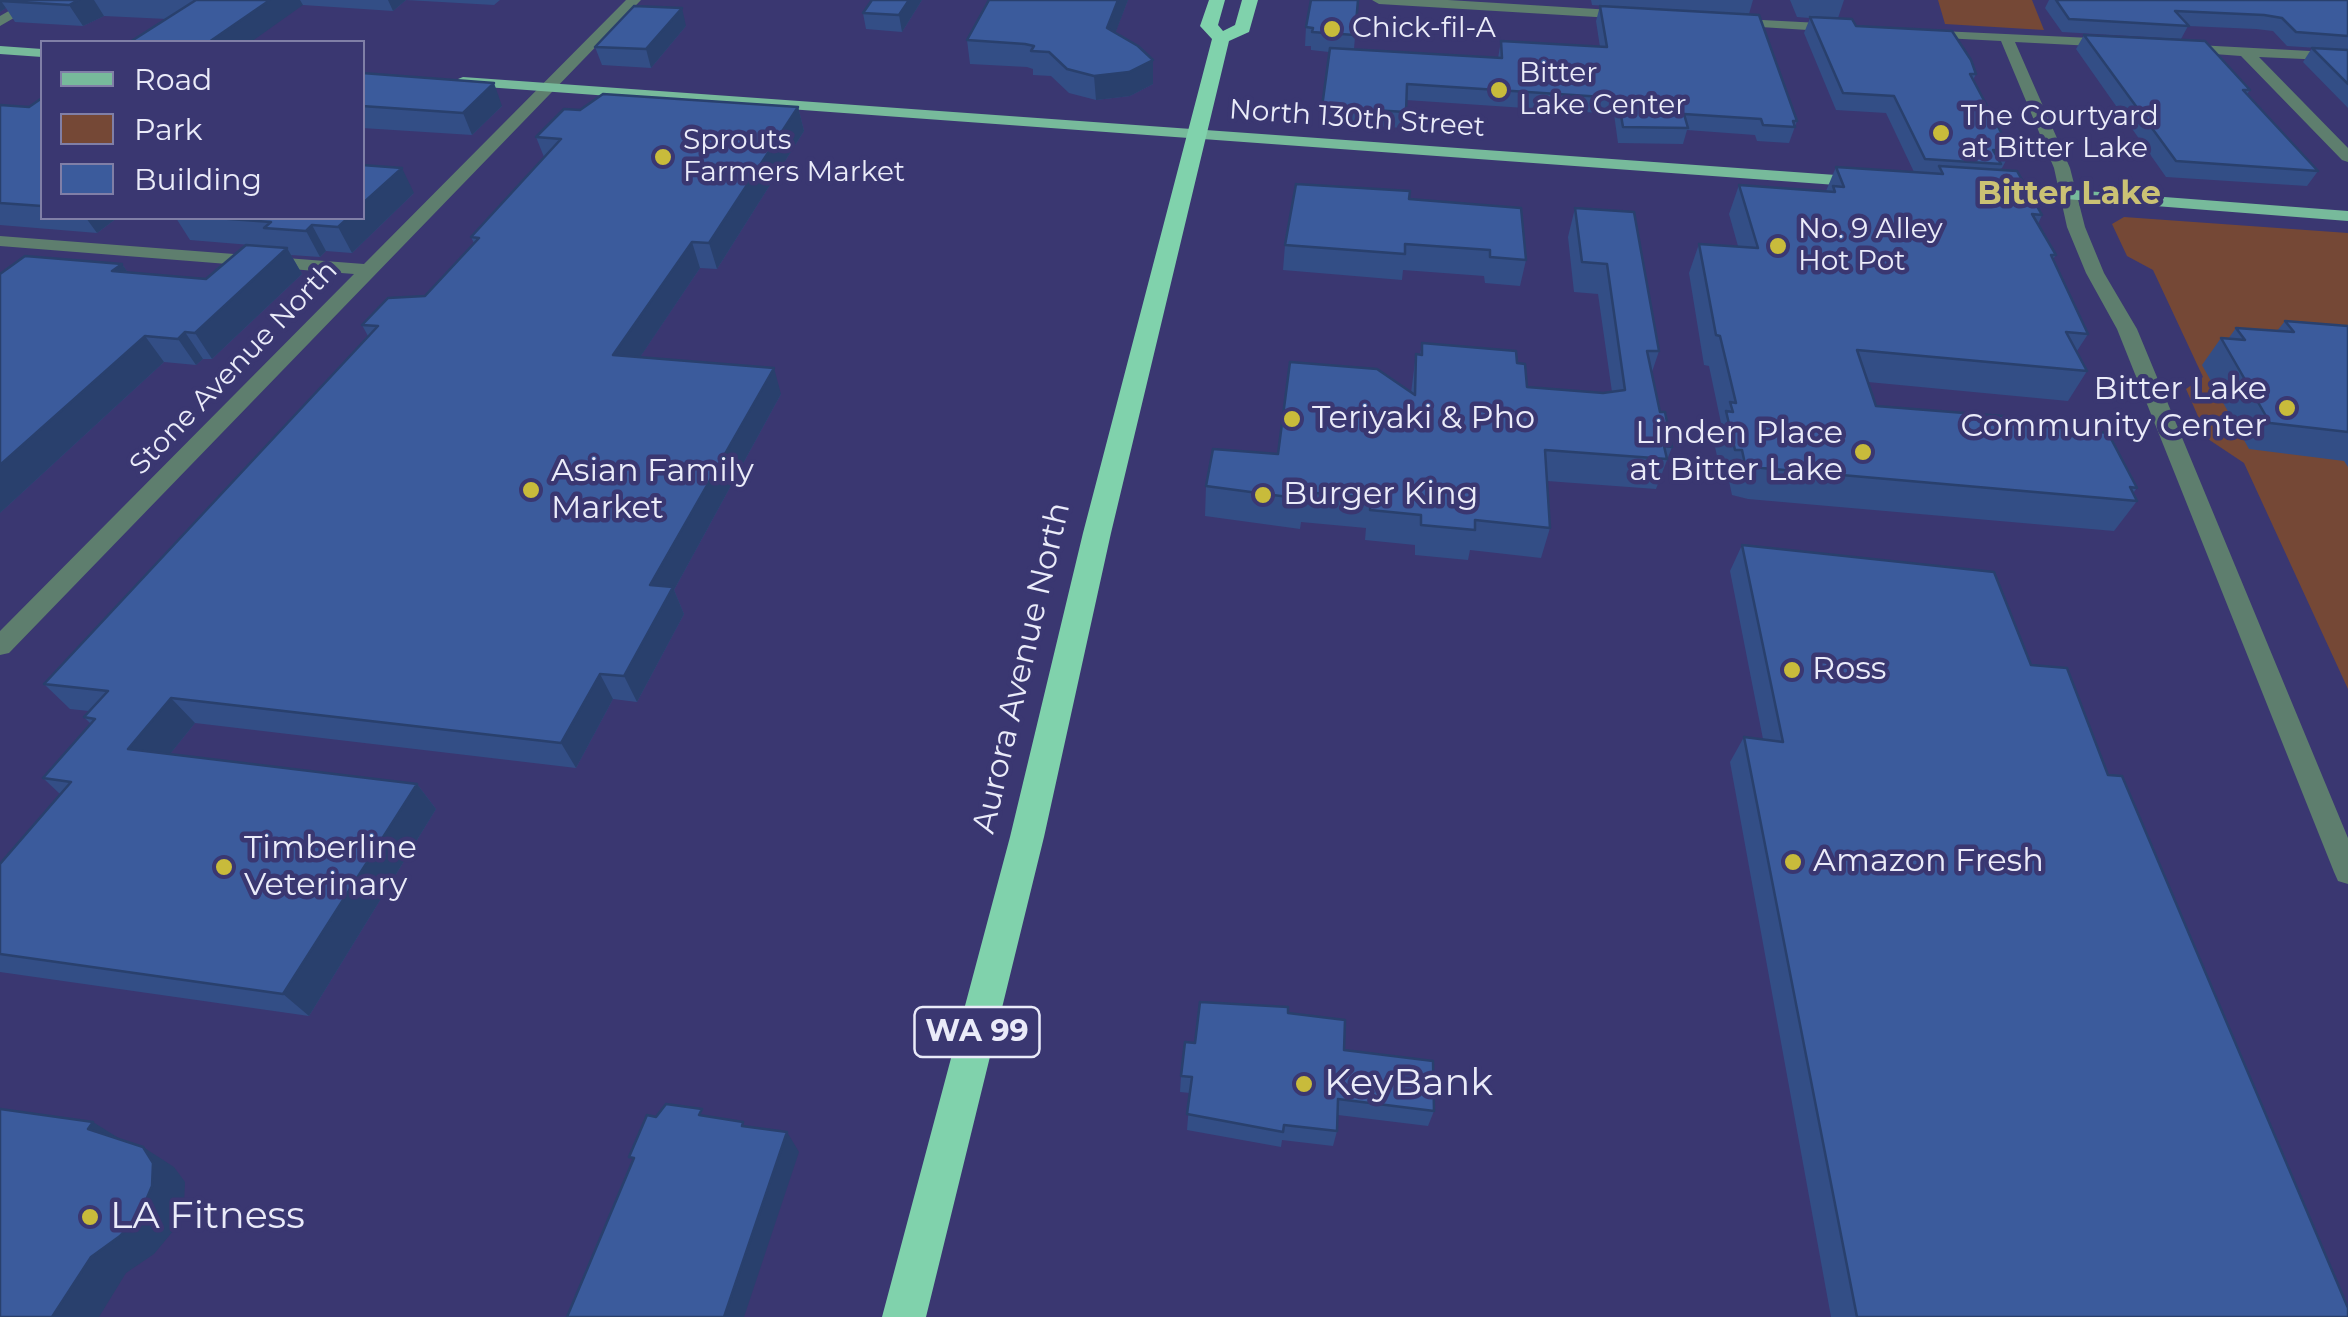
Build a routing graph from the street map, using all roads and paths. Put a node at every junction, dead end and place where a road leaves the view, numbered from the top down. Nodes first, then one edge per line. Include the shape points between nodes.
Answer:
1 (38, 0) edge
2 (634, 0) edge
3 (1216, 0) edge
4 (1250, 0) edge
5 (1379, 0) edge
6 (1638, 16) edge
7 (1709, 20) edge
8 (0, 22) edge
9 (1863, 29) edge
10 (1902, 32) edge
11 (2006, 37) junction
12 (1221, 38) junction
13 (2123, 44) edge
14 (2158, 46) edge
15 (0, 50) edge
16 (2246, 52) junction
17 (40, 53) edge
18 (2348, 57) edge
19 (436, 80) edge
20 (548, 88) junction
21 (1195, 136) junction
22 (2348, 157) edge
23 (1884, 183) edge
24 (1977, 188) edge
25 (2069, 195) junction
26 (2348, 216) edge
27 (0, 242) edge
28 (368, 270) junction
29 (0, 646) edge
30 (2348, 872) edge
31 (904, 1317) edge

1 - 8 street
2 - 20 street, Stone Avenue North
3 - 12 highway, Aurora Avenue North / WA 99 via 1209,26
4 - 12 highway, Aurora Avenue North / WA 99 via 1243,28
5 - 6 street
7 - 9 street
10 - 11 street
11 - 13 street
11 - 25 street
12 - 21 highway, Aurora Avenue North / WA 99
14 - 16 street
15 - 17 main road
16 - 18 street
16 - 22 street
19 - 20 main road, North 130th Street
20 - 21 main road, North 130th Street
20 - 28 street, Stone Avenue North
21 - 23 main road, North 130th Street
21 - 31 highway, Aurora Avenue North / WA 99
24 - 25 main road
25 - 26 main road
25 - 30 street via 2088,258 2127,329
27 - 28 street
28 - 29 street, Stone Avenue North

